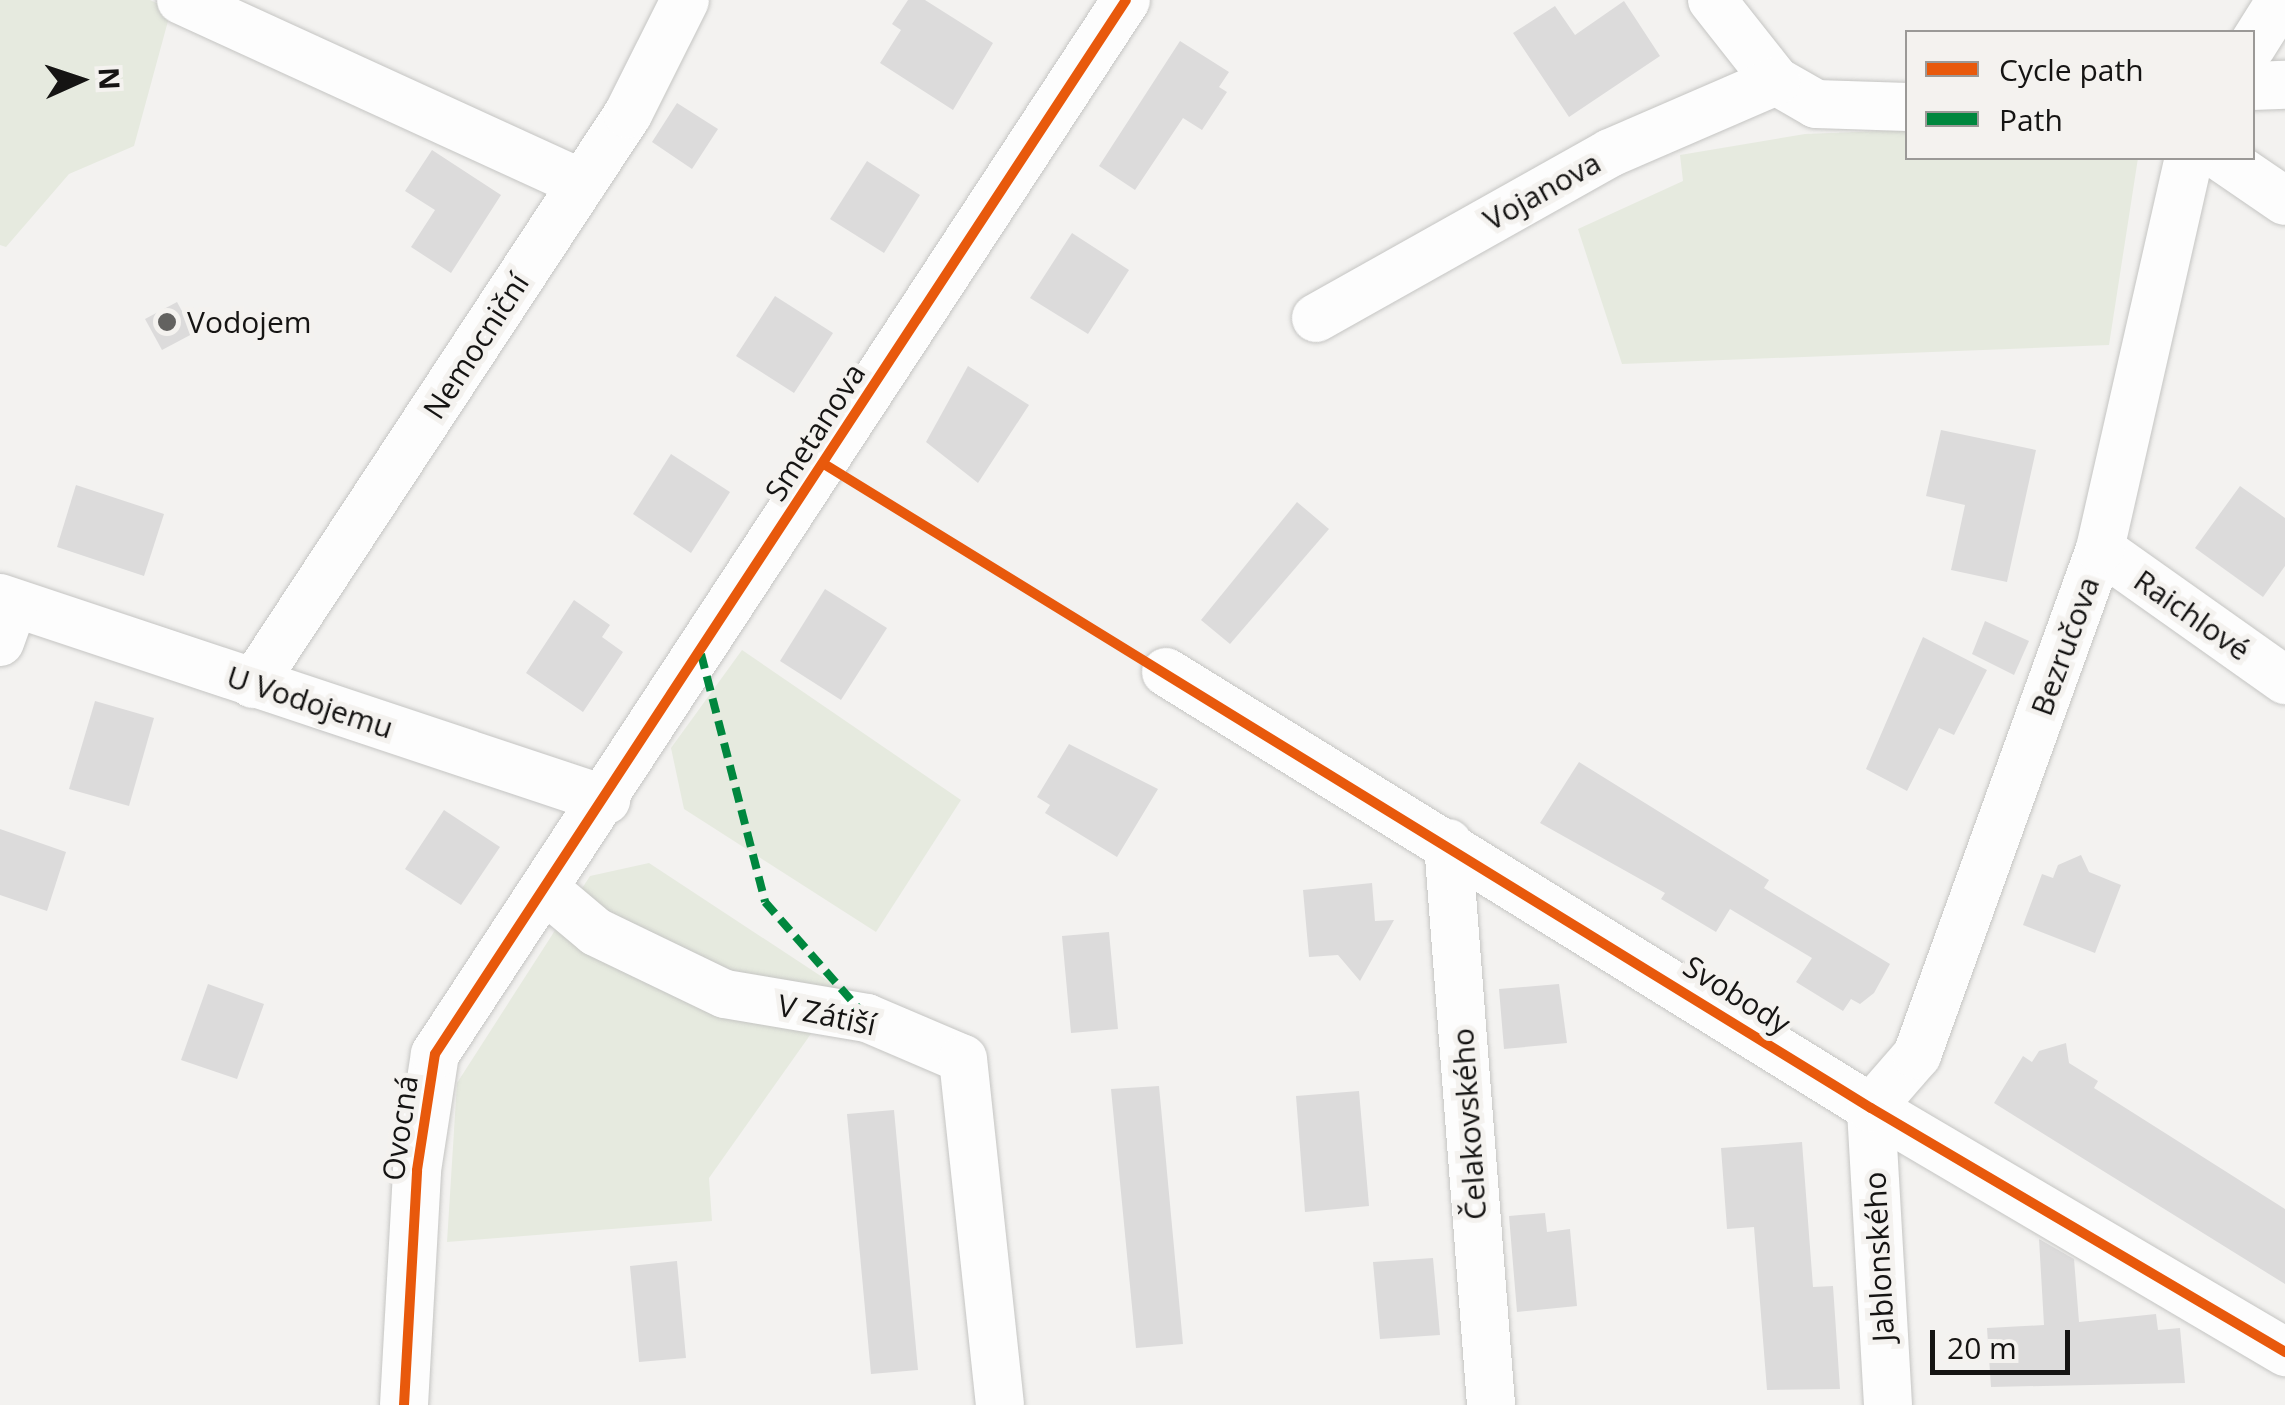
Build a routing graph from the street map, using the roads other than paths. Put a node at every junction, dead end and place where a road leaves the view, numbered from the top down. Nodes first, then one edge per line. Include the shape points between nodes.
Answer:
1 (181, 0) edge
2 (685, 0) edge
3 (1126, 0) edge
4 (1712, 0) edge
5 (2282, 0) edge
6 (2255, 41) edge
7 (1776, 81) junction
8 (2285, 84) edge
9 (2255, 86) edge
10 (1905, 107) edge
11 (2189, 160) edge
12 (2225, 160) edge
13 (582, 184) junction
14 (2285, 201) edge
15 (1316, 318) dead end
16 (2100, 549) junction
17 (5, 615) edge
18 (1166, 672) dead end
19 (2285, 680) edge
20 (253, 684) junction
21 (606, 800) junction
22 (1448, 842) junction
23 (546, 890) junction
24 (1870, 1108) junction
25 (2285, 1352) edge
26 (404, 1405) edge
27 (1000, 1405) edge
28 (1491, 1405) edge
29 (1888, 1405) edge

1 - 13 street
2 - 13 street, Nemocniční via 628,114
3 - 21 street, Smetanova
4 - 7 street
5 - 6 street
7 - 10 street via 1816,104
7 - 15 street, Vojanova via 1610,153
8 - 9 street
11 - 16 street, Bezručova
12 - 14 street
13 - 20 street, Nemocniční
16 - 19 street, Raichlové
16 - 24 street, Bezručova via 1917,1055
17 - 20 street, U Vodojemu
18 - 22 street, Svobody
20 - 21 street, U Vodojemu
21 - 23 street, Smetanova
22 - 24 street, Svobody
22 - 28 street, Čelakovského
23 - 26 street, Ovocná via 436,1054 417,1170
23 - 27 street, V Zátiší via 596,932 725,994 868,1018 963,1059
24 - 25 street, Svobody
24 - 29 street, Jablonského

